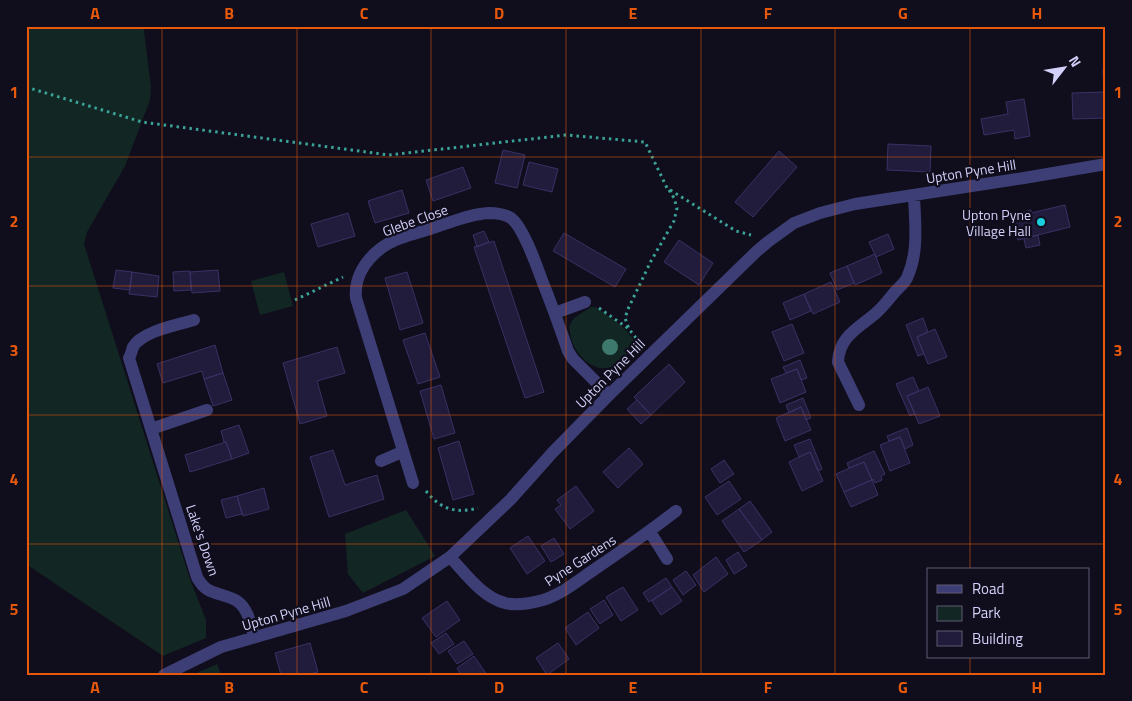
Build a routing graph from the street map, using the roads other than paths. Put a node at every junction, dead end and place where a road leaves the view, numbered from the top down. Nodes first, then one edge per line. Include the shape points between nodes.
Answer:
1 (1106, 164) edge
2 (914, 195) junction
3 (585, 302) road end
4 (554, 313) junction
5 (194, 320) dead end
6 (609, 395) junction
7 (859, 405) dead end
8 (207, 410) dead end
9 (151, 429) junction
10 (402, 452) junction
11 (381, 461) dead end
12 (413, 483) road end
13 (676, 511) dead end
14 (650, 532) junction
15 (450, 557) junction
16 (667, 559) dead end
17 (254, 637) junction
18 (164, 675) edge

1 - 2 street, Upton Pyne Hill
2 - 6 street, Upton Pyne Hill via 855,204 794,223 768,241
2 - 7 street via 916,242 906,280 878,312 848,336 838,355 838,362
3 - 4 street
4 - 6 street, Glebe Close via 573,359
4 - 10 street, Glebe Close via 530,248 517,224 500,213 472,215 381,248 360,272 355,289
5 - 9 street, Lake's Down via 150,333 134,346 129,358
6 - 15 street, Upton Pyne Hill via 511,499
8 - 9 street
9 - 17 street, Lake's Down via 197,577 206,589 238,602 244,608
10 - 11 street
10 - 12 street
13 - 14 street, Pyne Gardens
14 - 15 street, Pyne Gardens via 565,590 544,600 524,604 506,604 492,598 477,587
14 - 16 street
15 - 17 street, Upton Pyne Hill via 403,589 346,611
17 - 18 street, Upton Pyne Hill via 221,647

